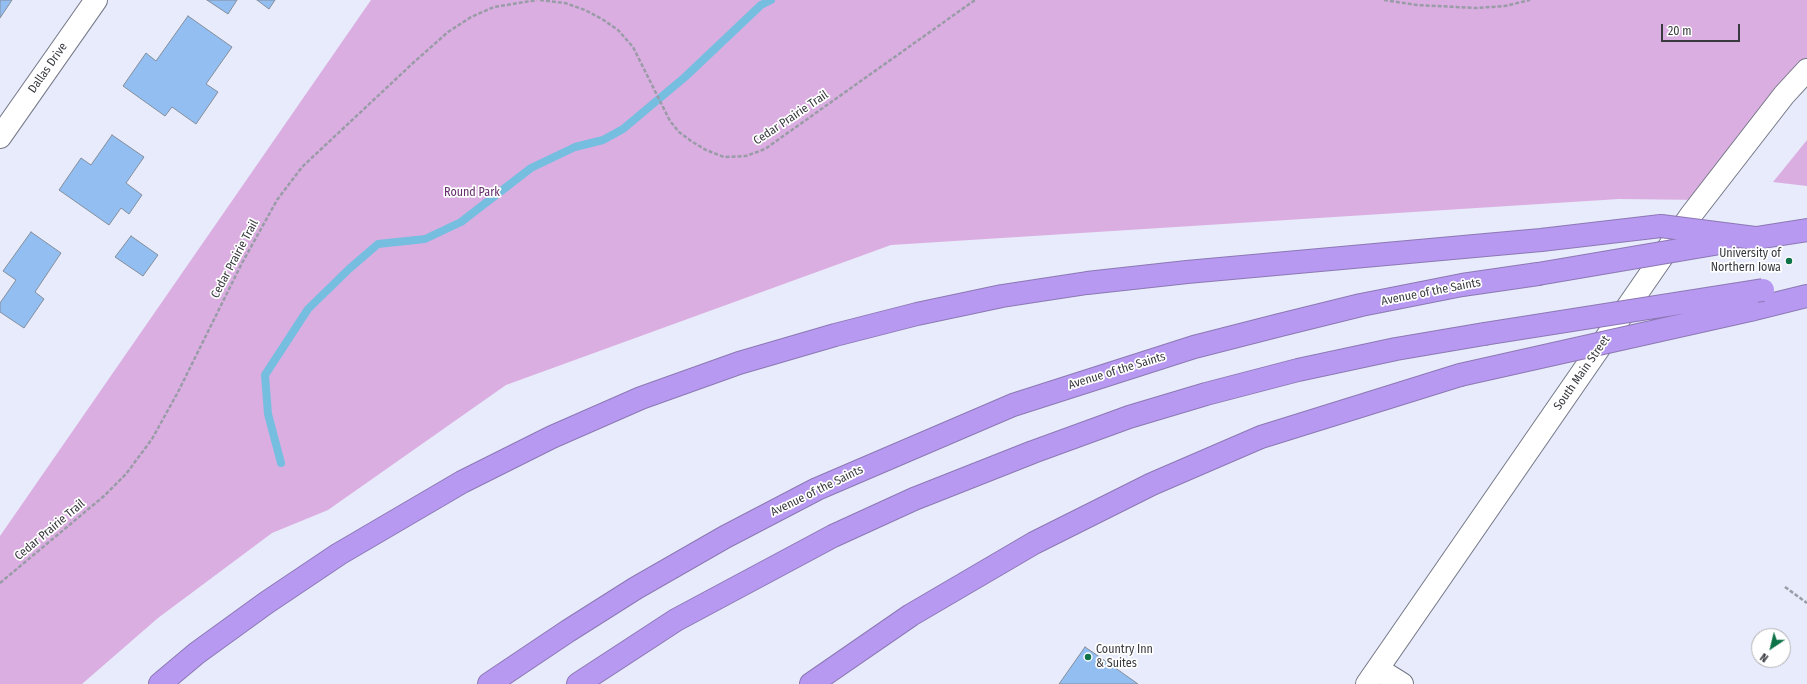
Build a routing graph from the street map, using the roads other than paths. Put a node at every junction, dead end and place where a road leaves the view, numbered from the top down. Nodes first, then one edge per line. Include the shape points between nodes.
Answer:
1 (96, 0) edge
2 (1807, 70) edge
3 (0, 137) edge
4 (1807, 230) edge
5 (1756, 238) junction
6 (1807, 284) edge
7 (1807, 296) edge
8 (1373, 677) edge
9 (160, 684) edge
10 (489, 684) edge
11 (578, 684) edge
12 (811, 684) edge
13 (1402, 684) edge

1 - 3 street, Dallas Drive
2 - 8 street, South Main Street via 1784,95 1691,215
4 - 5 highway, Avenue of the Saints
5 - 9 highway, bridge via 1661,226 1541,240 1187,272 1002,296 835,335 739,363 641,398 552,437 462,482 339,554 197,653
5 - 10 highway, Avenue of the Saints, bridge via 1462,285 1361,305 1187,350 1013,405 817,489 725,537 636,588
6 - 11 highway, bridge via 1396,349 1275,376 1129,417 1026,454 914,499 833,536 676,620
7 - 12 highway, bridge via 1460,375 1261,437 1152,484 1034,543 910,614
8 - 13 street

